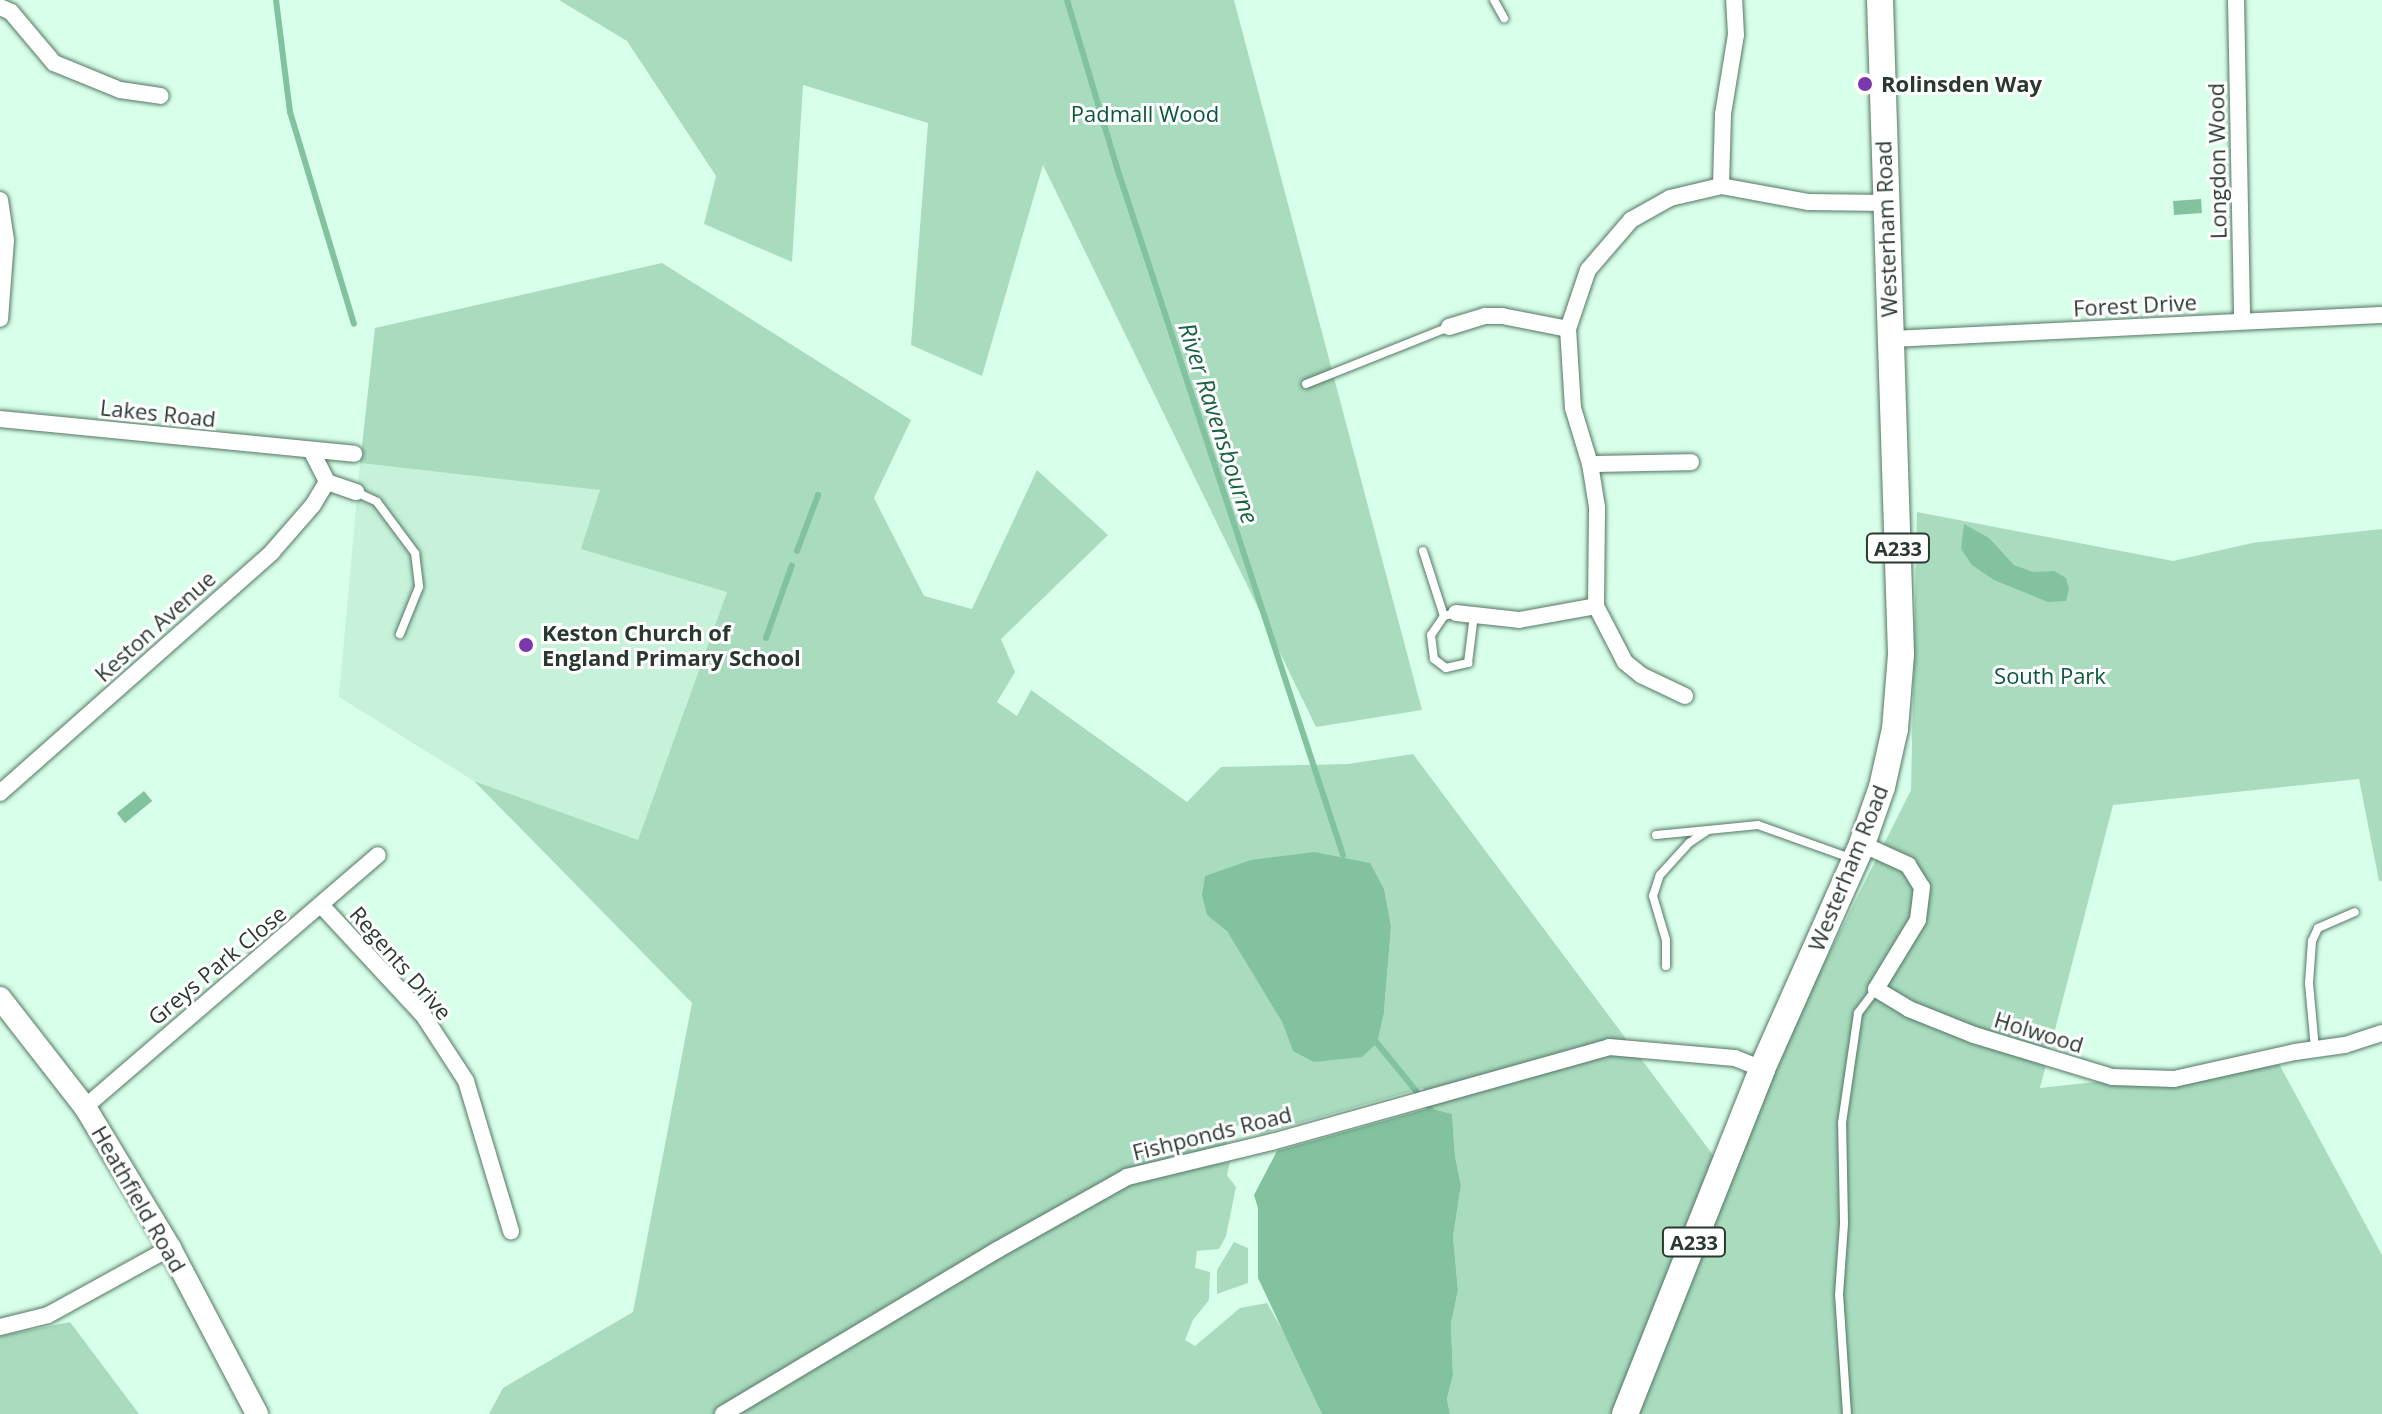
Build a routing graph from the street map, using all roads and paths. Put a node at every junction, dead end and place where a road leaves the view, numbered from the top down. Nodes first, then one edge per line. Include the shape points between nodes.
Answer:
1 (1494, 0) edge
2 (1734, 0) edge
3 (1880, 0) edge
4 (2236, 0) edge
5 (0, 7) edge
6 (1504, 18) dead end
7 (161, 96) dead end
8 (1721, 186) junction
9 (0, 200) edge
10 (1885, 203) junction
11 (2382, 315) edge
12 (0, 319) edge
13 (2242, 321) junction
14 (1449, 327) joint
15 (1568, 329) junction
16 (1890, 339) junction
17 (1306, 384) dead end
18 (0, 419) edge
19 (311, 450) junction
20 (354, 454) dead end
21 (1691, 462) dead end
22 (1590, 464) junction
23 (327, 482) junction
24 (356, 492) joint
25 (1423, 551) dead end
26 (1596, 606) junction
27 (1450, 615) junction
28 (1474, 615) junction
29 (400, 634) dead end
30 (1685, 696) dead end
31 (0, 793) edge
32 (1708, 830) junction
33 (1656, 835) dead end
34 (1859, 852) junction
35 (378, 855) dead end
36 (321, 905) junction
37 (2355, 912) dead end
38 (1666, 966) dead end
39 (1876, 989) junction
40 (0, 998) edge
41 (2382, 1033) edge
42 (2315, 1049) junction
43 (1762, 1069) junction
44 (85, 1107) junction
45 (511, 1231) dead end
46 (170, 1248) junction
47 (0, 1327) edge
48 (257, 1414) edge
49 (723, 1414) edge
50 (1625, 1414) edge
51 (1847, 1414) edge

1 - 6 lane
2 - 8 street via 1736,35 1723,114
3 - 10 main road, Westerham Road / A233
4 - 13 street, Longdon Wood
5 - 7 street via 11,12 54,63 120,90
8 - 10 street via 1808,202
8 - 15 street via 1670,198 1631,220 1588,270
9 - 12 street via 6,240
10 - 16 main road, Westerham Road / A233
11 - 13 street, Forest Drive
13 - 16 street, Forest Drive
14 - 15 street via 1502,316
14 - 17 lane
15 - 22 street via 1573,408
16 - 34 main road, Westerham Road / A233 via 1901,654 1895,729
18 - 19 street, Lakes Road
19 - 20 street, Lakes Road
19 - 23 street
21 - 22 street
22 - 26 street via 1597,507
23 - 24 street
23 - 31 street, Keston Avenue via 272,552
24 - 29 lane via 377,502 415,553 419,587
25 - 27 lane
26 - 28 street via 1519,620
26 - 30 street via 1625,662
27 - 28 street
27 - 28 lane via 1431,635 1431,650 1439,665 1454,668 1471,656
32 - 33 lane
32 - 34 lane via 1758,825
32 - 38 lane via 1660,875 1653,896 1666,940
34 - 39 street via 1908,865 1922,887 1918,920
34 - 43 main road, Westerham Road / A233
35 - 36 street, Greys Park Close
36 - 44 street, Greys Park Close
36 - 45 street, Regents Drive via 423,1015 466,1081
37 - 42 lane via 2318,928 2312,941 2309,983
39 - 42 street, Holwood via 1909,1009 1974,1035 2112,1077 2174,1079
39 - 51 lane via 1858,1013 1842,1123 1839,1295
40 - 44 main road, Heathfield Road
41 - 42 street, Holwood
43 - 49 street, Fishponds Road via 1735,1058 1609,1047 1127,1177
43 - 50 main road, Westerham Road / A233
44 - 46 main road, Heathfield Road
46 - 47 street via 48,1315
46 - 48 main road, Heathfield Road

